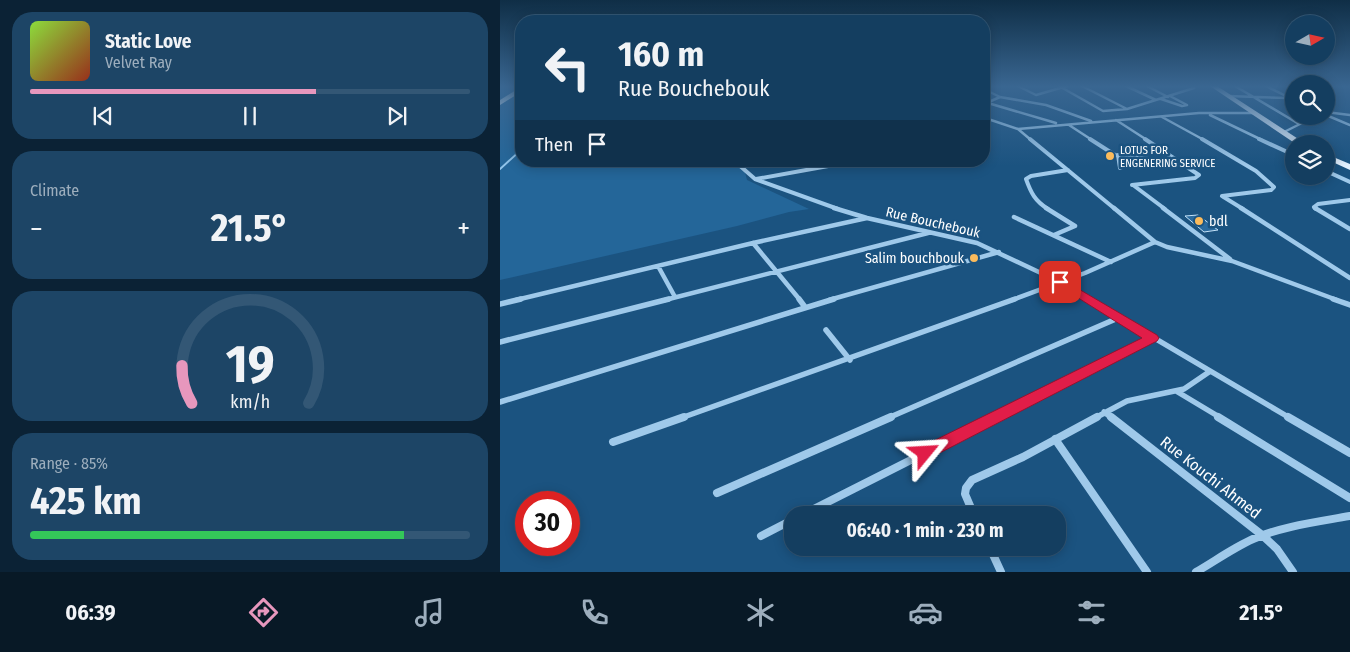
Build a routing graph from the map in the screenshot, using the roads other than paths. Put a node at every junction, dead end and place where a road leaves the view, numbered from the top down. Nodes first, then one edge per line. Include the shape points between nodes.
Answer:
1 (1019, 113) edge
2 (1071, 113) edge
3 (1256, 113) joint
4 (1207, 114) junction
5 (1335, 114) edge
6 (1350, 115) edge
7 (1161, 116) junction
8 (1335, 118) edge
9 (990, 120) edge
10 (1116, 120) junction
11 (1092, 122) junction
12 (1068, 124) junction
13 (1061, 125) junction
14 (1297, 125) edge
15 (1350, 125) edge
16 (1018, 129) junction
17 (1284, 132) junction
18 (1288, 135) edge
19 (1285, 151) edge
20 (1118, 155) junction
21 (1335, 160) edge
22 (1184, 163) junction
23 (741, 167) edge
24 (823, 167) edge
25 (1350, 167) edge
26 (1120, 168) dead end
27 (1068, 170) junction
28 (1335, 175) edge
29 (756, 179) junction
30 (1350, 182) edge
31 (1350, 200) edge
32 (1014, 217) dead end
33 (867, 218) junction
34 (1350, 229) edge
35 (930, 233) junction
36 (1054, 235) junction
37 (1155, 242) junction
38 (753, 243) junction
39 (999, 252) junction
40 (1232, 260) junction
41 (1111, 262) junction
42 (658, 266) junction
43 (775, 271) junction
44 (1350, 278) edge
45 (1060, 282) junction
46 (675, 297) junction
47 (500, 304) edge
48 (1350, 306) edge
49 (805, 307) junction
50 (1118, 318) junction
51 (826, 330) dead end
52 (1153, 338) junction
53 (500, 342) edge
54 (850, 360) junction
55 (1209, 372) junction
56 (1176, 391) junction
57 (500, 402) edge
58 (1104, 412) junction
59 (1055, 440) junction
60 (613, 442) dead end
61 (1350, 453) edge
62 (717, 493) dead end
63 (1350, 498) edge
64 (820, 506) edge
65 (971, 506) edge
66 (1350, 516) edge
67 (784, 524) edge
68 (1262, 535) junction
69 (761, 536) dead end
70 (994, 556) edge
71 (1001, 572) edge
72 (1147, 572) edge
73 (1196, 572) edge
74 (1293, 572) edge

1 - 13 street
2 - 11 street
3 - 4 street
3 - 17 main road
4 - 7 street
4 - 19 street
5 - 6 street
7 - 10 street
7 - 44 street via 1271,181 1274,187 1271,190 1222,196
8 - 15 street
9 - 16 street
10 - 11 street
10 - 22 street
11 - 12 street
12 - 13 street
12 - 20 street
13 - 16 street
14 - 17 street
16 - 27 street
17 - 18 main road
20 - 22 street
20 - 26 street
21 - 25 main road
22 - 40 street via 1199,175 1132,185
23 - 29 street, Rue Bouchebouk
24 - 29 street
27 - 36 street via 1026,179 1032,196 1039,204 1075,226
27 - 37 street
28 - 30 street
29 - 33 street, Rue Bouchebouk
31 - 34 street via 1314,207
32 - 36 street
33 - 35 street, Rue Bouchebouk
33 - 38 street
35 - 39 street, Rue Bouchebouk via 977,243
35 - 43 street
36 - 41 street
37 - 40 street
37 - 41 street
38 - 42 street
38 - 43 street
39 - 45 street, Rue Bouchebouk
39 - 49 street
40 - 48 street
41 - 45 street
42 - 46 street
42 - 47 street
43 - 46 street
43 - 49 street via 791,286
45 - 50 street, Rue Bouchebouk
45 - 54 street
46 - 53 street
49 - 57 street
50 - 52 street, Rue Bouchebouk
50 - 62 street
51 - 54 street
52 - 55 street, Rue Bouchebouk
52 - 64 street
54 - 60 street
55 - 56 street via 1189,387
55 - 61 street, Rue Bouchebouk
56 - 58 street via 1138,397
56 - 63 street
58 - 59 street
58 - 68 street, Rue Kouchi Ahmed
59 - 65 street via 972,480 966,488
59 - 72 street
66 - 68 street
67 - 69 street
68 - 73 street
68 - 74 street, Rue Kouchi Ahmed via 1277,549
70 - 71 street

